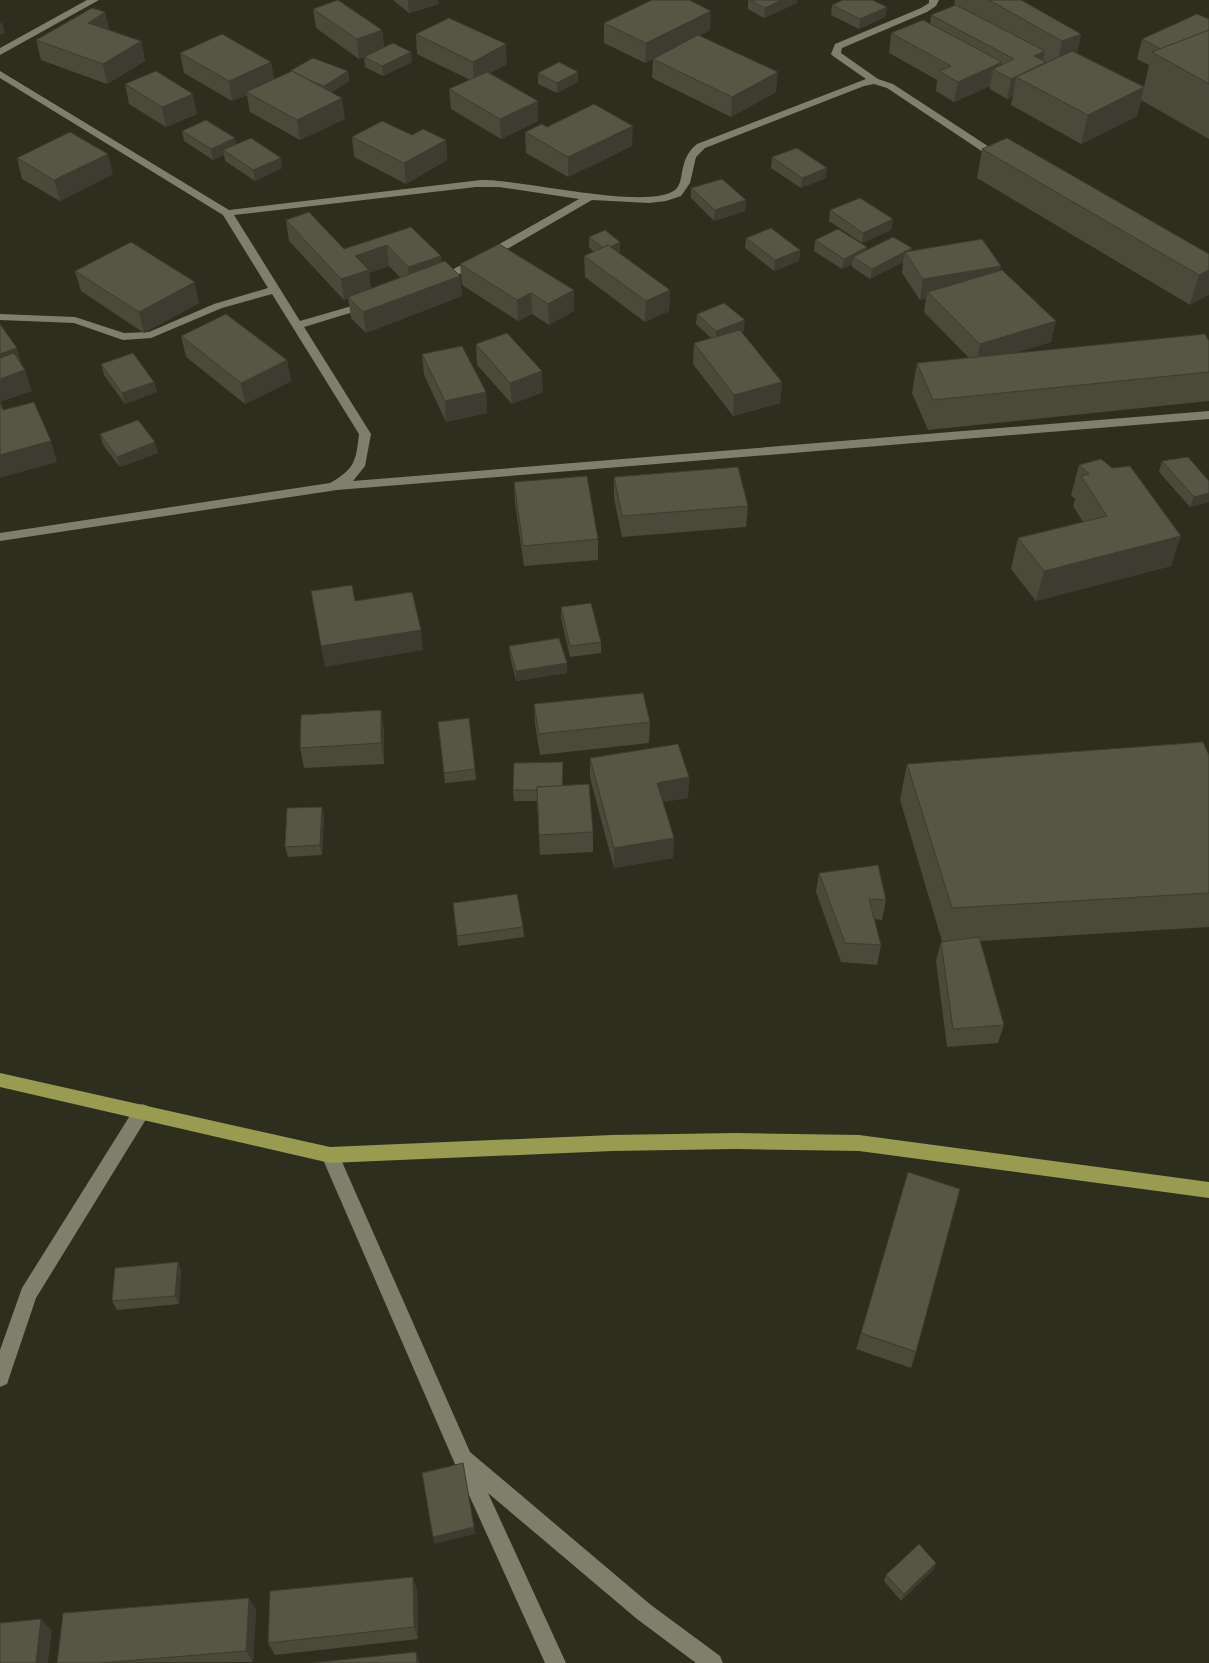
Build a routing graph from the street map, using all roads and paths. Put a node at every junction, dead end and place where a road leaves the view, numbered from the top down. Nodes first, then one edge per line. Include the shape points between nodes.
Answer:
1 (94, 0) edge
2 (934, 0) edge
3 (0, 52) edge
4 (0, 74) edge
5 (875, 82) junction
6 (1011, 165) edge
7 (592, 196) junction
8 (227, 213) junction
9 (424, 286) edge
10 (274, 290) junction
11 (380, 301) edge
12 (0, 317) edge
13 (297, 326) junction
14 (1209, 415) edge
15 (333, 487) junction
16 (1, 536) edge
17 (2, 1080) edge
18 (142, 1111) junction
19 (330, 1155) junction
20 (1209, 1190) edge
21 (0, 1378) edge
22 (462, 1457) junction
23 (556, 1663) edge
24 (713, 1663) edge

1 - 3 street
2 - 5 street via 924,10 838,46 836,54
4 - 8 street
5 - 6 street via 890,86
5 - 7 street via 862,82 701,146 690,155 684,186 676,195 654,200
7 - 8 street via 490,183
7 - 9 street via 452,275
8 - 10 street
10 - 12 street via 218,306 151,335 123,337 75,320
10 - 13 street
11 - 13 street
13 - 15 street via 365,434 361,464 352,477
14 - 15 street
15 - 16 street
17 - 18 main road
18 - 19 main road
18 - 21 street via 28,1294
19 - 20 main road via 631,1143 859,1143
19 - 22 street
22 - 23 street
22 - 24 street via 644,1612

